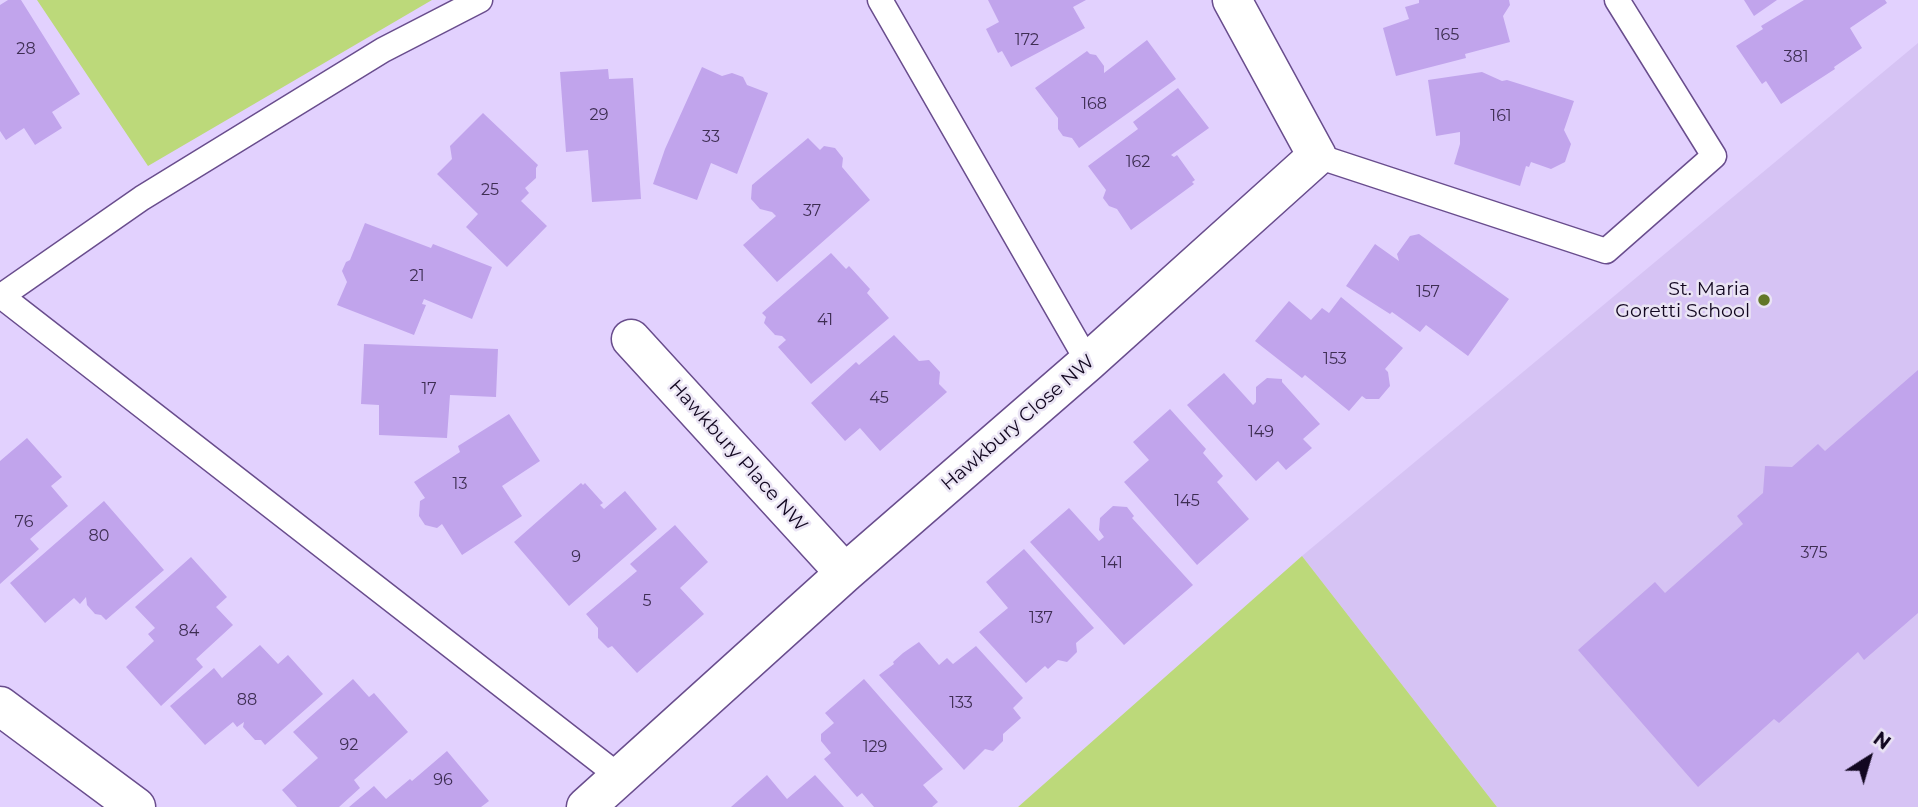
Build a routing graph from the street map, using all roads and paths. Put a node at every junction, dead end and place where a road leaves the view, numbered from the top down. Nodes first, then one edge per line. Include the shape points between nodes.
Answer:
1 (480, 0) edge
2 (880, 0) edge
3 (1232, 0) edge
4 (1617, 0) edge
5 (1317, 156) junction
6 (1, 297) edge
7 (631, 339) dead end
8 (1088, 362) junction
9 (845, 573) junction
10 (0, 706) edge
11 (620, 777) junction
12 (136, 807) edge
13 (586, 807) edge

1 - 6 lane via 383,50 142,198
2 - 8 lane
3 - 5 street
4 - 5 lane via 1714,156 1606,251
5 - 8 street, Hawkbury Close NW
6 - 11 lane
7 - 9 street, Hawkbury Place NW
8 - 9 street, Hawkbury Close NW
9 - 11 street, Hawkbury Close NW
10 - 12 street
11 - 13 street, Hawkbury Close NW

